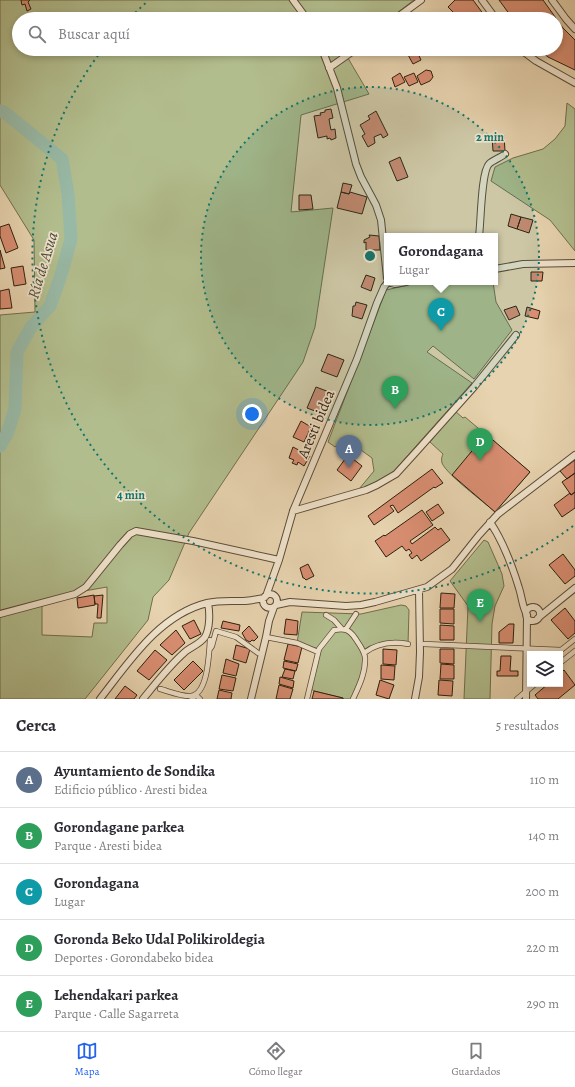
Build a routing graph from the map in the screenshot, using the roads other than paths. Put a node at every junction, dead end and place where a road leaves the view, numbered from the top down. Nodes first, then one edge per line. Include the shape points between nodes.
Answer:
1 (293, 0) edge
2 (421, 0) edge
3 (482, 0) edge
4 (552, 0) edge
5 (302, 12) edge
6 (405, 12) edge
7 (491, 12) edge
8 (561, 12) edge
9 (563, 15) edge
10 (575, 29) edge
11 (325, 56) edge
12 (346, 56) edge
13 (529, 56) edge
14 (329, 68) junction
15 (575, 83) edge
16 (505, 154) dead end
17 (480, 233) edge
18 (384, 249) edge
19 (575, 263) edge
20 (498, 268) edge
21 (386, 285) edge
22 (516, 335) dead end
23 (575, 455) edge
24 (293, 511) junction
25 (490, 522) junction
26 (278, 560) junction
27 (273, 579) junction
28 (575, 588) edge
29 (419, 590) junction
30 (521, 594) junction
31 (274, 596) junction
32 (265, 601) junction
33 (290, 602) junction
34 (208, 603) junction
35 (554, 605) junction
36 (275, 606) junction
37 (535, 608) junction
38 (0, 614) edge
39 (356, 614) dead end
40 (326, 615) dead end
41 (527, 616) junction
42 (538, 618) junction
43 (269, 621) junction
44 (343, 629) junction
45 (266, 637) junction
46 (575, 639) edge
47 (210, 640) dead end
48 (408, 644) dead end
49 (424, 644) dead end
50 (527, 648) junction
51 (209, 650) junction
52 (549, 651) edge
53 (558, 651) edge
54 (575, 651) edge
55 (318, 652) junction
56 (258, 653) dead end
57 (364, 653) junction
58 (563, 659) edge
59 (531, 687) edge
60 (160, 689) dead end
61 (526, 691) junction
62 (196, 695) junction
63 (100, 699) edge
64 (143, 699) edge
65 (192, 699) edge
66 (200, 699) edge
67 (251, 699) edge
68 (307, 699) edge
69 (353, 699) edge
70 (415, 699) edge
71 (517, 699) edge
72 (526, 699) edge

1 - 5 street
2 - 6 street
3 - 7 street
4 - 8 street
9 - 10 street
11 - 14 street
12 - 14 street
13 - 15 street
14 - 18 street via 337,88 356,164 381,220
16 - 17 street via 486,167
19 - 20 street via 523,264
21 - 24 street, Aresti bidea
22 - 24 street via 474,387 396,474 366,490
23 - 25 street
24 - 26 street, Aresti bidea
25 - 29 street via 452,569
25 - 30 street via 510,560
26 - 27 street, Aresti bidea
26 - 38 street via 136,531 120,545 86,587 75,594
27 - 31 street, Aresti bidea
27 - 32 street, Aresti bidea
28 - 35 street
29 - 33 street via 375,602 346,606
29 - 70 street via 420,652
30 - 37 street
30 - 41 street
31 - 32 street via 270,594
31 - 33 street
31 - 36 street via 277,600
32 - 34 street
32 - 36 street via 270,608
32 - 43 street
33 - 36 street
34 - 63 street via 176,616 157,630
34 - 64 street via 207,632 204,638 174,662
35 - 37 street
35 - 42 street
36 - 43 street
37 - 41 street via 529,609
37 - 42 street via 540,612
39 - 44 street
40 - 44 street
41 - 42 street via 533,620
41 - 50 street
43 - 45 street
44 - 55 street via 334,630
44 - 57 street via 352,633
45 - 55 street via 297,643
45 - 67 street
46 - 53 street
47 - 51 street
48 - 57 street via 382,644
49 - 50 street
50 - 52 street
50 - 61 street
51 - 56 street via 216,631 236,637
51 - 62 street via 204,680
54 - 58 street
55 - 68 street
57 - 69 street via 364,671
59 - 61 street
60 - 62 street via 189,696
61 - 71 street
61 - 72 street
62 - 65 street
62 - 66 street

